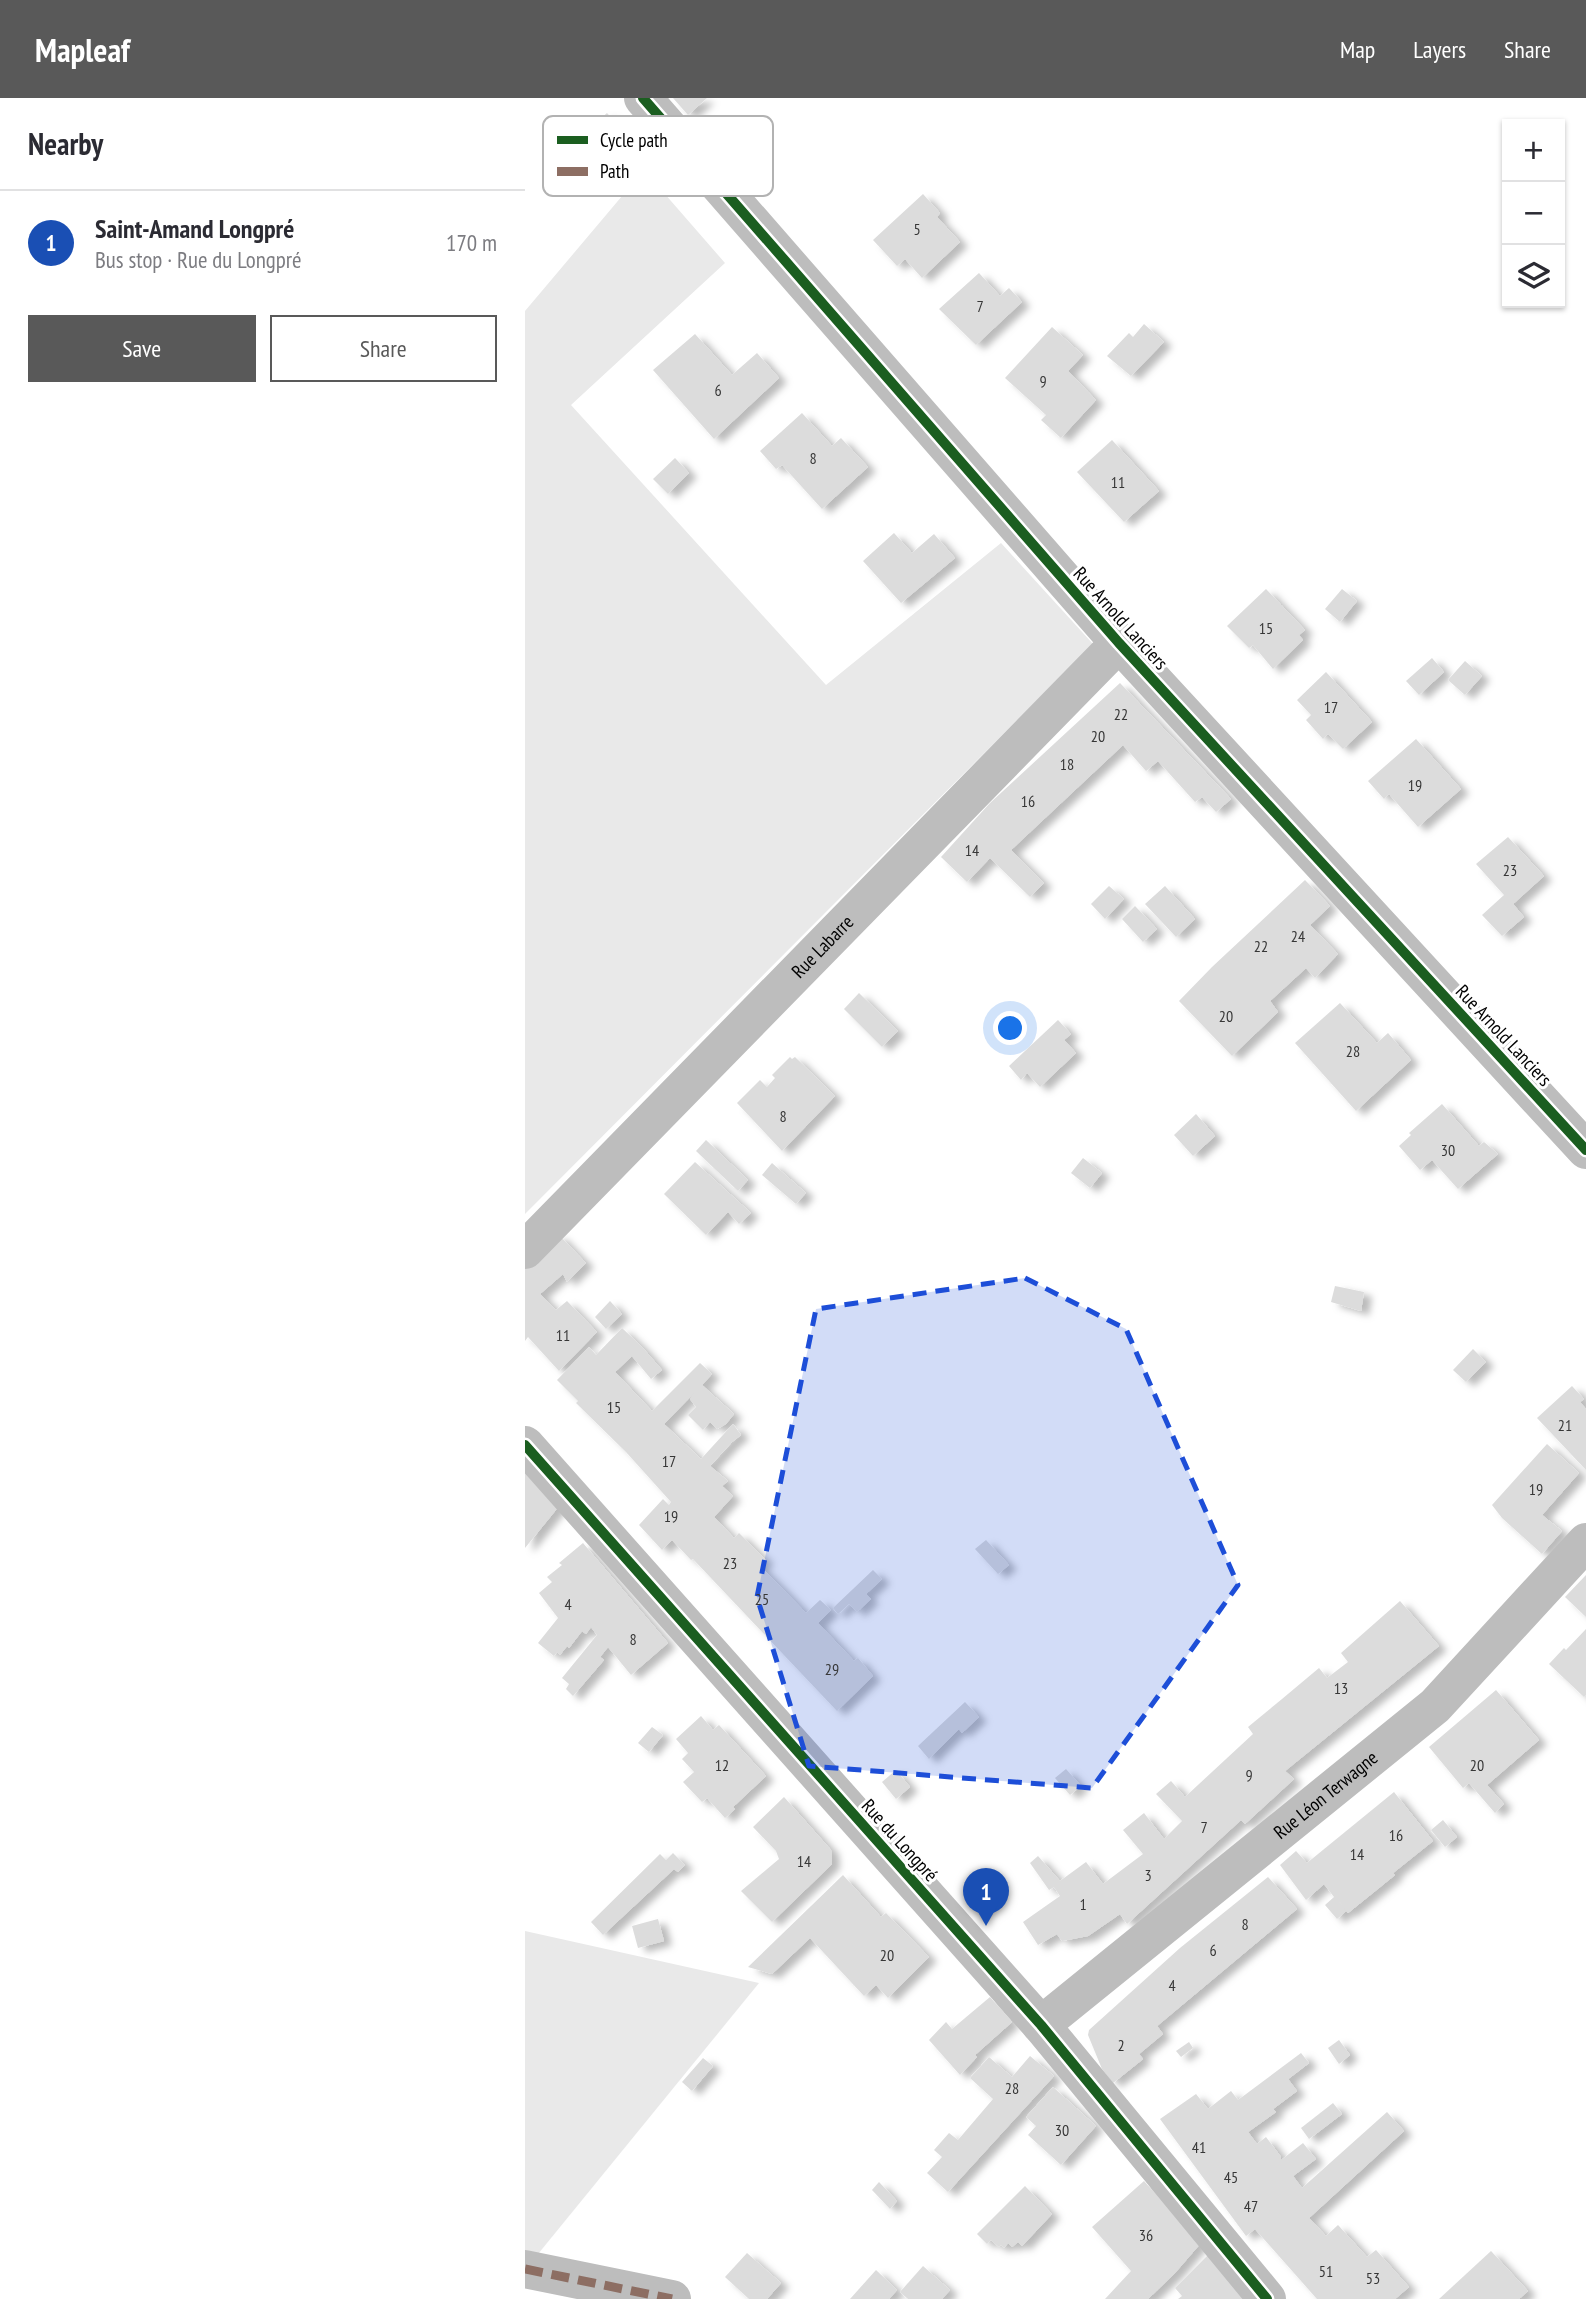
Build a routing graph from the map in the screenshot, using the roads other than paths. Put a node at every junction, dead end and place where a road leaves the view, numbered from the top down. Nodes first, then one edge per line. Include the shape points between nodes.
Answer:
1 (643, 98) edge
2 (659, 116) edge
3 (729, 196) edge
4 (1119, 643) junction
5 (1586, 1150) edge
6 (525, 1250) edge
7 (525, 1445) edge
8 (1586, 1542) edge
9 (1041, 2025) junction
10 (525, 2269) edge
11 (672, 2299) edge
12 (1267, 2299) edge

1 - 2 street, Rue Arnold Lanciers
3 - 4 street, Rue Arnold Lanciers
4 - 5 street, Rue Arnold Lanciers
4 - 6 street, Rue Labarre
7 - 9 street, Rue du Longpré
8 - 9 street, Rue Léon Terwagne via 1435,1706
9 - 12 street, Rue du Longpré
10 - 11 street

